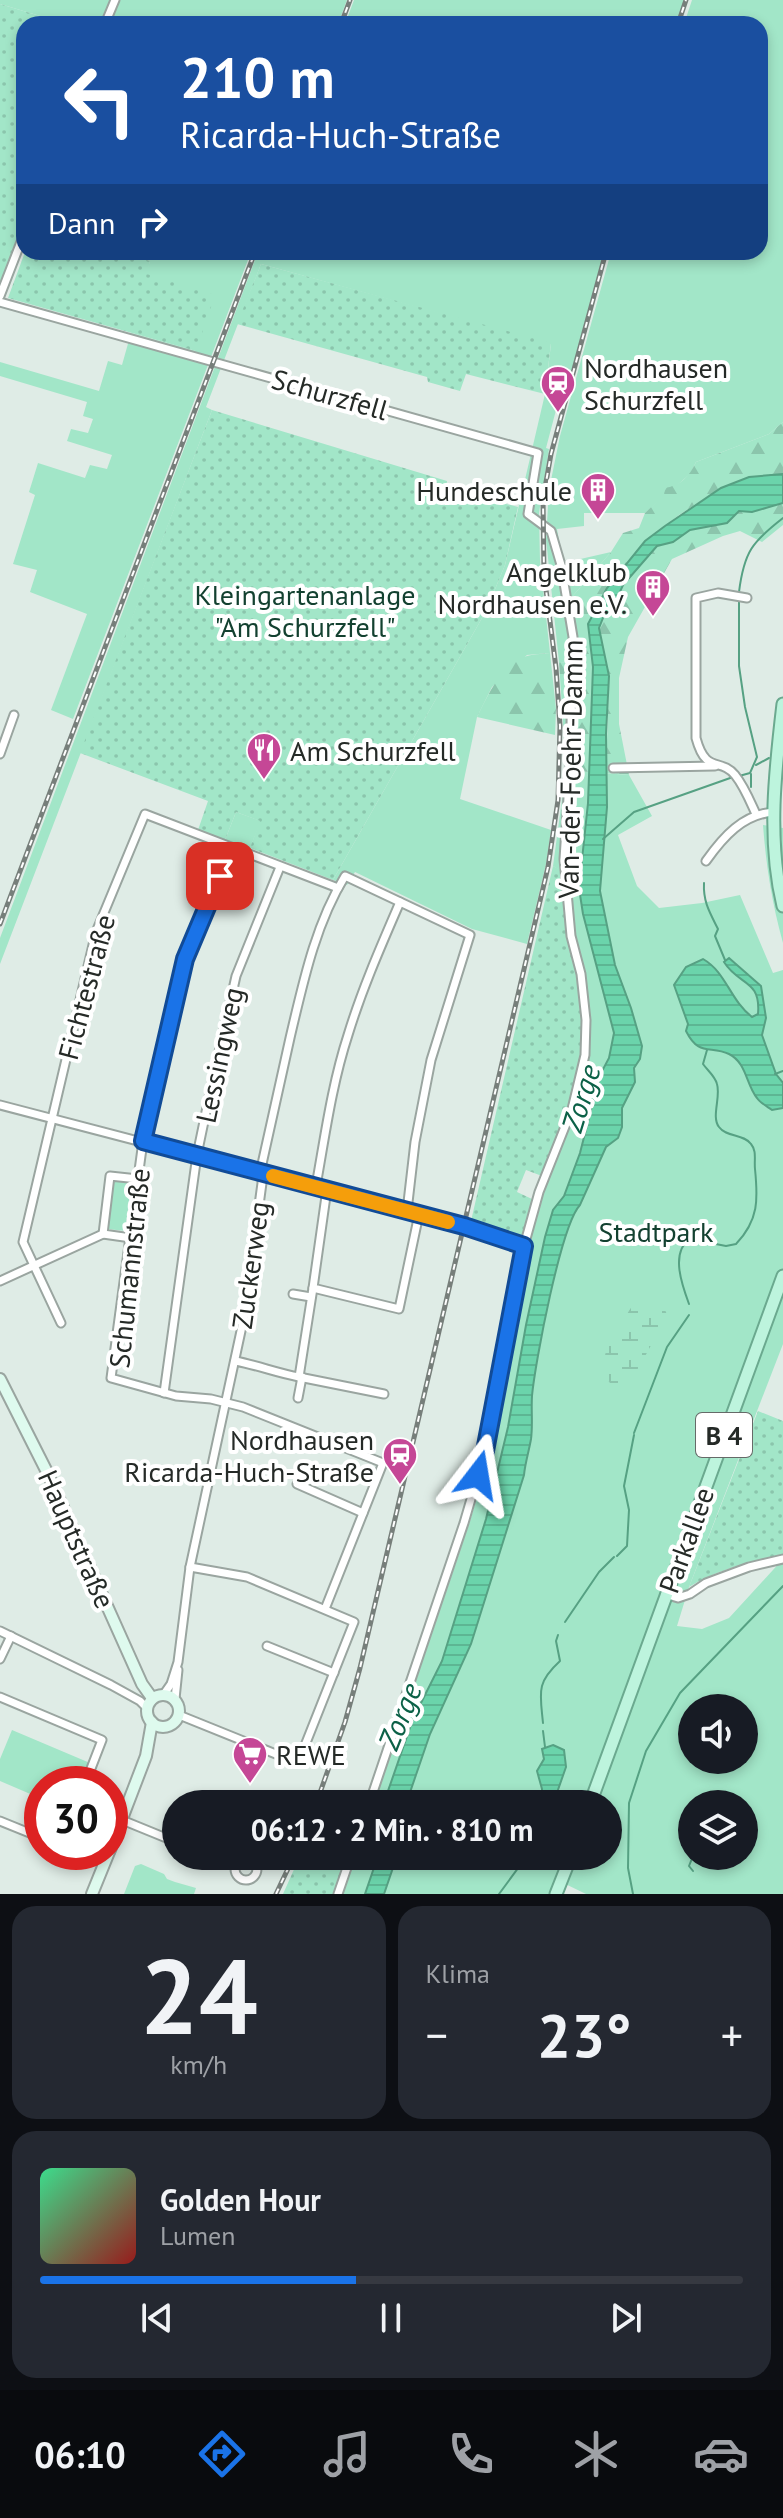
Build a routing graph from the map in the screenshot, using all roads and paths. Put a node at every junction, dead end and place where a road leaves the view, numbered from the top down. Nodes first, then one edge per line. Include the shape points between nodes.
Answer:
1 (16, 255) edge
2 (0, 296) edge
3 (0, 302) edge
4 (561, 565) joint
5 (741, 597) dead end
6 (783, 704) edge
7 (14, 715) dead end
8 (0, 754) edge
9 (780, 764) edge
10 (715, 766) junction
11 (613, 768) dead end
12 (754, 810) junction
13 (774, 812) junction
14 (232, 848) junction
15 (706, 861) dead end
16 (280, 867) junction
17 (338, 888) junction
18 (400, 902) junction
19 (783, 906) edge
20 (0, 1105) edge
21 (53, 1119) junction
22 (143, 1141) junction
23 (197, 1155) junction
24 (262, 1173) junction
25 (138, 1179) junction
26 (316, 1186) junction
27 (327, 1189) junction
28 (407, 1211) junction
29 (419, 1214) junction
30 (103, 1234) junction
31 (131, 1238) junction
32 (524, 1246) junction
33 (33, 1266) junction
34 (783, 1276) edge
35 (0, 1281) edge
36 (312, 1292) junction
37 (293, 1294) dead end
38 (61, 1323) dead end
39 (235, 1361) junction
40 (301, 1377) junction
41 (0, 1379) edge
42 (164, 1393) junction
43 (384, 1394) dead end
44 (298, 1398) dead end
45 (226, 1402) junction
46 (297, 1484) dead end
47 (363, 1513) junction
48 (783, 1559) edge
49 (190, 1567) junction
50 (665, 1594) junction
51 (325, 1609) junction
52 (0, 1631) edge
53 (11, 1636) junction
54 (267, 1646) dead end
55 (0, 1659) edge
56 (334, 1673) junction
57 (0, 1697) edge
58 (159, 1700) junction
59 (179, 1715) junction
60 (152, 1722) junction
61 (164, 1727) junction
62 (146, 1756) junction
63 (92, 1766) edge
64 (374, 1790) edge
65 (595, 1790) edge
66 (128, 1804) edge
67 (128, 1822) edge
68 (1, 1823) edge
69 (24, 1831) edge
70 (162, 1836) edge
71 (102, 1870) edge
72 (346, 1870) edge
73 (565, 1870) edge
74 (93, 1894) edge
75 (338, 1894) edge
76 (556, 1894) edge

1 - 2 street
3 - 4 street, Schurzfell via 538,453 528,514 551,531
4 - 32 street, Van-der-Foehr-Damm via 573,637 564,859 586,1020 585,1055 572,1109
5 - 10 street via 718,593 696,598 696,738 699,750
6 - 9 main road
7 - 8 street
9 - 13 main road
10 - 11 street
10 - 12 street via 736,776
12 - 13 street
12 - 15 street
13 - 19 main road
14 - 16 street
14 - 21 street, Fichtestraße via 145,814 96,932
14 - 22 street, Schumannstraße via 185,959
16 - 17 street
16 - 23 street, Lessingweg via 236,976
17 - 18 street, Zuckerweg via 345,876
17 - 24 street, Zuckerweg via 322,921 299,1001
18 - 26 street via 347,1036
18 - 28 street via 470,935 431,1060
20 - 21 street
21 - 22 street
21 - 33 street, Fichtestraße via 23,1242
22 - 23 street
22 - 25 street, Schumannstraße
23 - 24 street
23 - 42 street, Lessingweg
24 - 26 street
24 - 39 street, Zuckerweg
25 - 30 street via 110,1176
25 - 31 street, Schumannstraße
26 - 27 street
27 - 28 street
27 - 36 street
28 - 29 street
29 - 32 street
29 - 36 street via 399,1309
30 - 31 street
30 - 33 street
31 - 42 street, Schumannstraße via 111,1378
32 - 64 street, Van-der-Foehr-Damm via 485,1451
33 - 35 street
33 - 38 street, Fichtestraße
34 - 50 main road, Parkallee / B 4
36 - 37 street
36 - 40 street
39 - 40 street
39 - 45 street, Zuckerweg
40 - 43 street
40 - 44 street
41 - 58 street, Hauptstraße via 142,1684
42 - 45 street, Schumannstraße
45 - 47 street, Schumannstraße via 383,1463
45 - 49 street, Zuckerweg
46 - 47 street
47 - 51 street
48 - 50 street via 749,1567 678,1598
49 - 51 street via 247,1577
49 - 58 street, Zuckerweg via 179,1673
50 - 65 main road, Parkallee / B 4
51 - 56 street via 354,1622
52 - 53 street
53 - 55 street
53 - 58 street via 140,1701
54 - 56 street
56 - 59 street via 298,1763
57 - 63 street via 102,1740
58 - 59 street via 179,1706
58 - 60 street
59 - 61 street
60 - 61 street
60 - 62 street
61 - 62 street
62 - 66 street
67 - 70 street
68 - 69 street
71 - 74 street
72 - 75 street
73 - 76 main road

